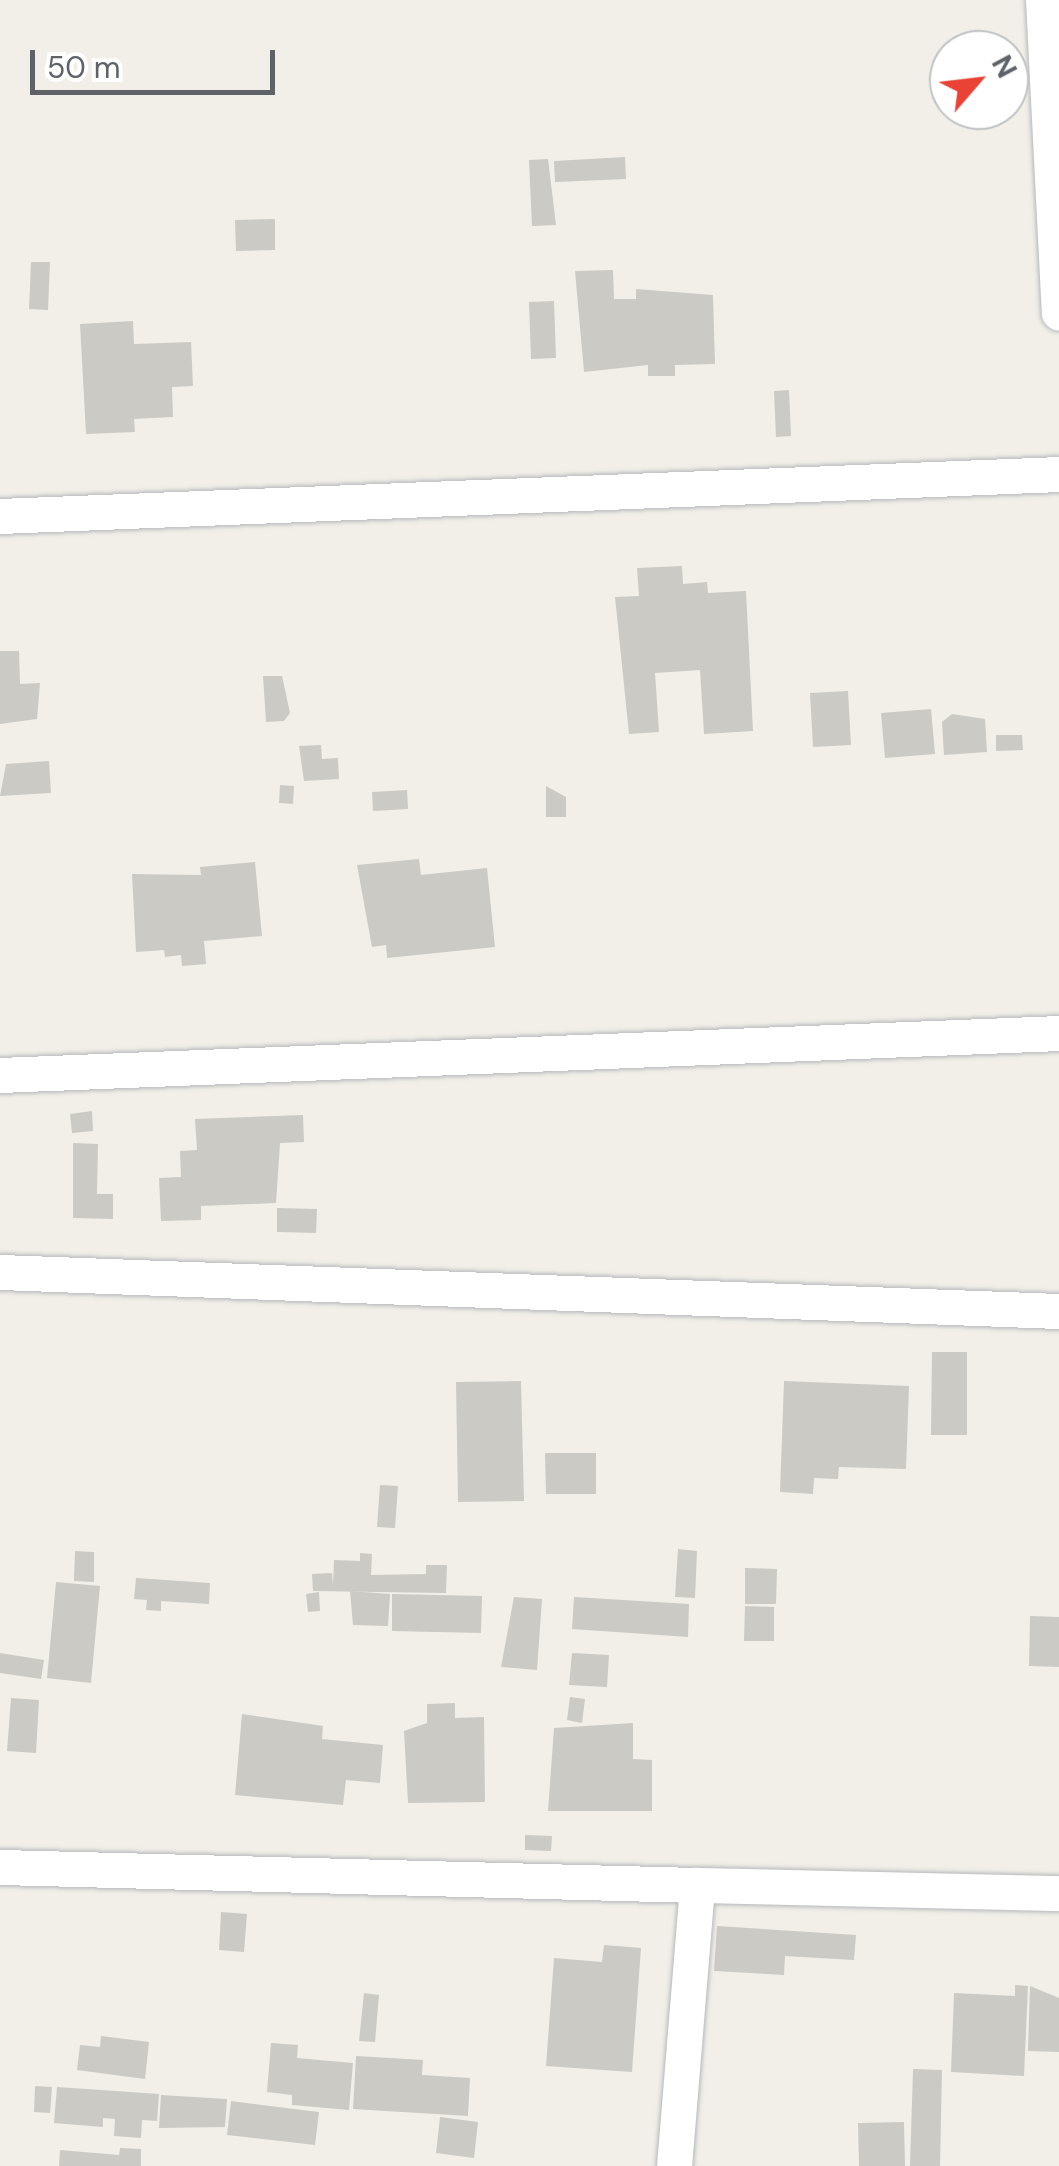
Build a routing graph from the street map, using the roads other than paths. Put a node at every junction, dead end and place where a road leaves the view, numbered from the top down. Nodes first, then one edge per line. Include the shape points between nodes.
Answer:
1 (1043, 0) edge
2 (1059, 313) edge
3 (1059, 474) edge
4 (0, 516) edge
5 (1059, 1033) edge
6 (0, 1075) edge
7 (0, 1272) edge
8 (1059, 1310) edge
9 (0, 1868) edge
10 (697, 1884) junction
11 (1059, 1893) edge
12 (674, 2166) edge

1 - 2 street
3 - 4 street
5 - 6 street
7 - 8 street
9 - 10 street
10 - 11 street
10 - 12 street

